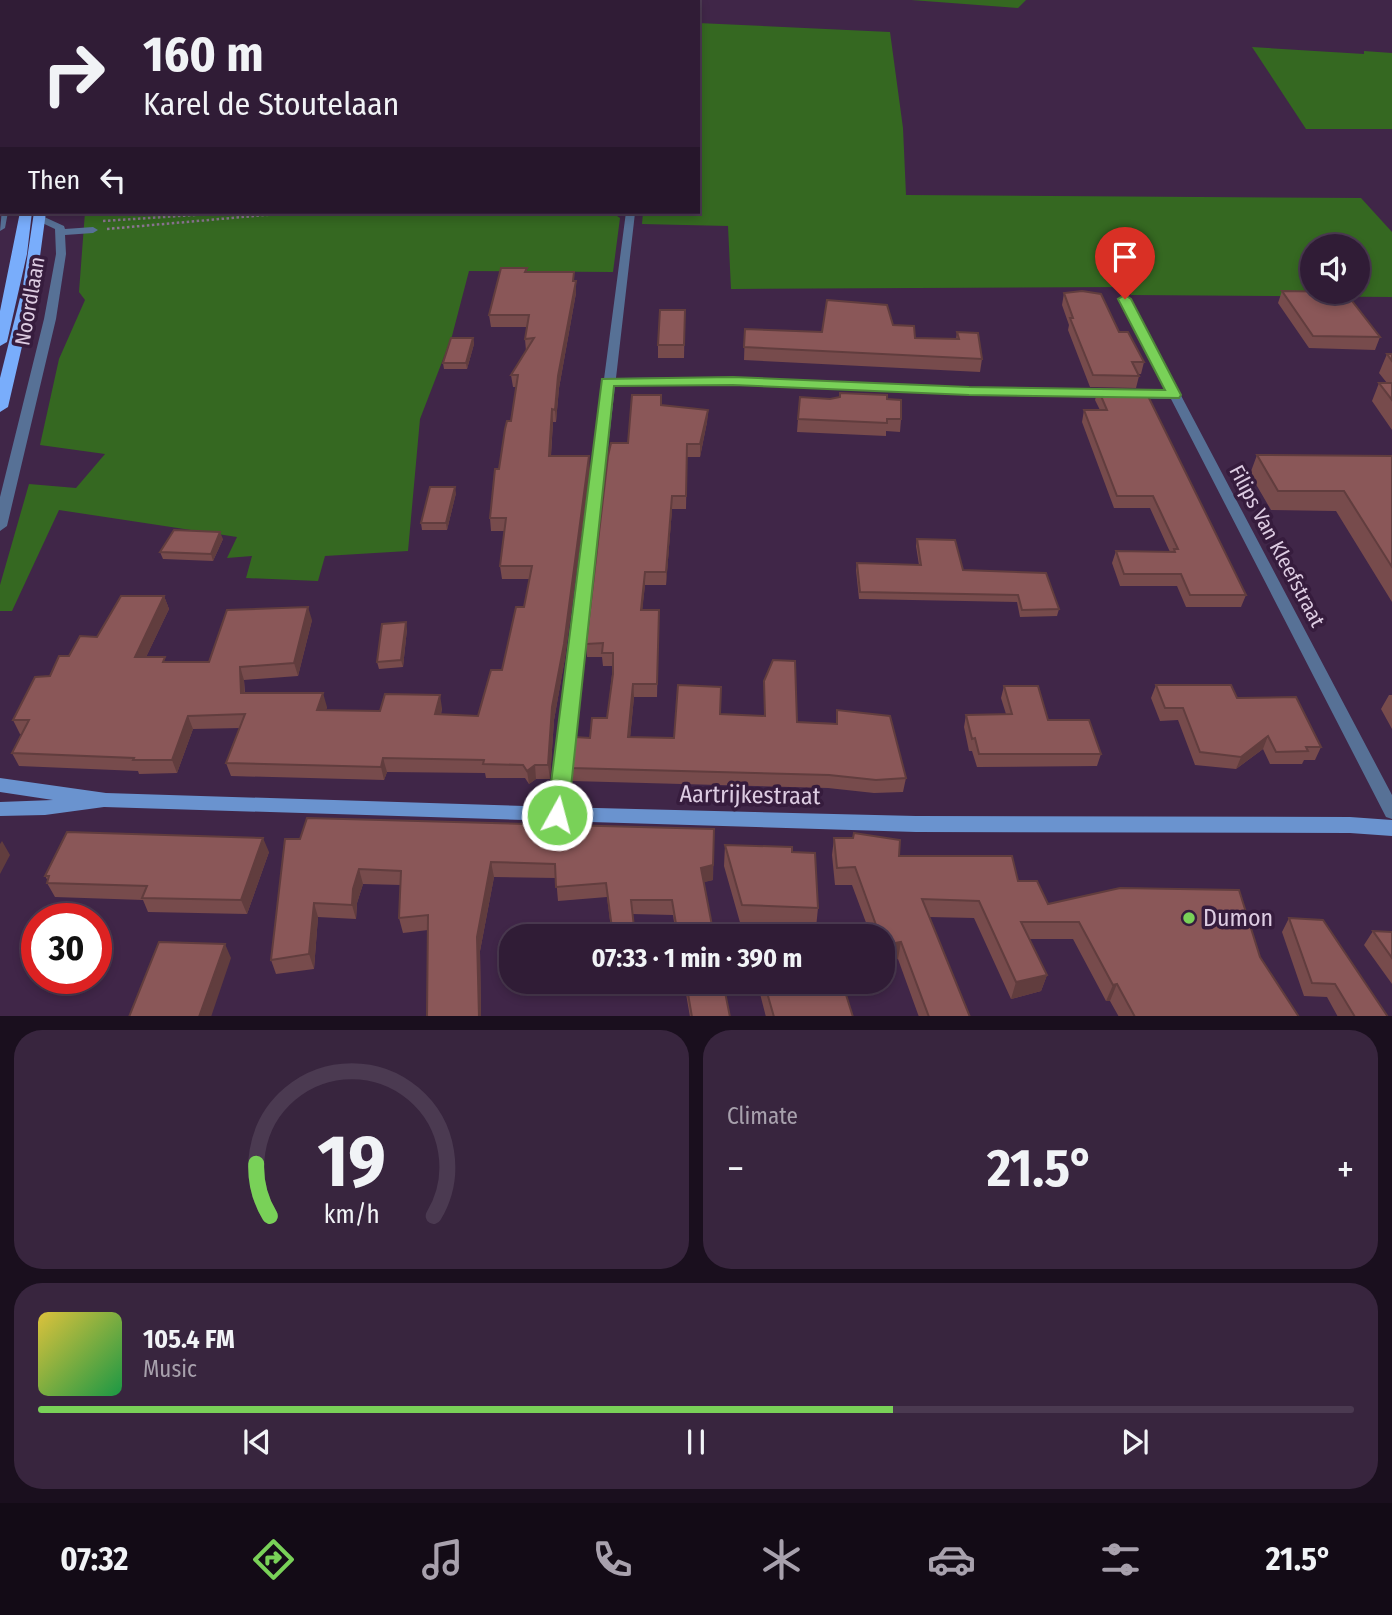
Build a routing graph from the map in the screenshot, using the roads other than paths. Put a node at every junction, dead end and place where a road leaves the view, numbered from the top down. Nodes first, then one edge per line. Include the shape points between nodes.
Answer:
1 (35, 214) edge
2 (629, 214) edge
3 (94, 225) road end
4 (61, 232) junction
5 (1125, 299) dead end
6 (0, 342) edge
7 (607, 382) junction
8 (1174, 395) junction
9 (0, 407) edge
10 (0, 526) edge
11 (0, 785) edge
12 (106, 800) junction
13 (0, 809) edge
14 (1392, 811) edge
15 (557, 815) junction
16 (1392, 828) edge

1 - 4 street, Noordlaan
1 - 6 main road, Noordlaan via 20,254
1 - 9 main road, Noordlaan via 24,310
2 - 7 street
3 - 4 street
4 - 10 street, Noordlaan via 50,319
5 - 8 street, Filips Van Kleefstraat
7 - 8 street via 733,381
7 - 15 street
8 - 14 street, Filips Van Kleefstraat
11 - 12 street, Aartrijkestraat
12 - 13 street, Aartrijkestraat
12 - 15 street, Aartrijkestraat
15 - 16 street, Aartrijkestraat

